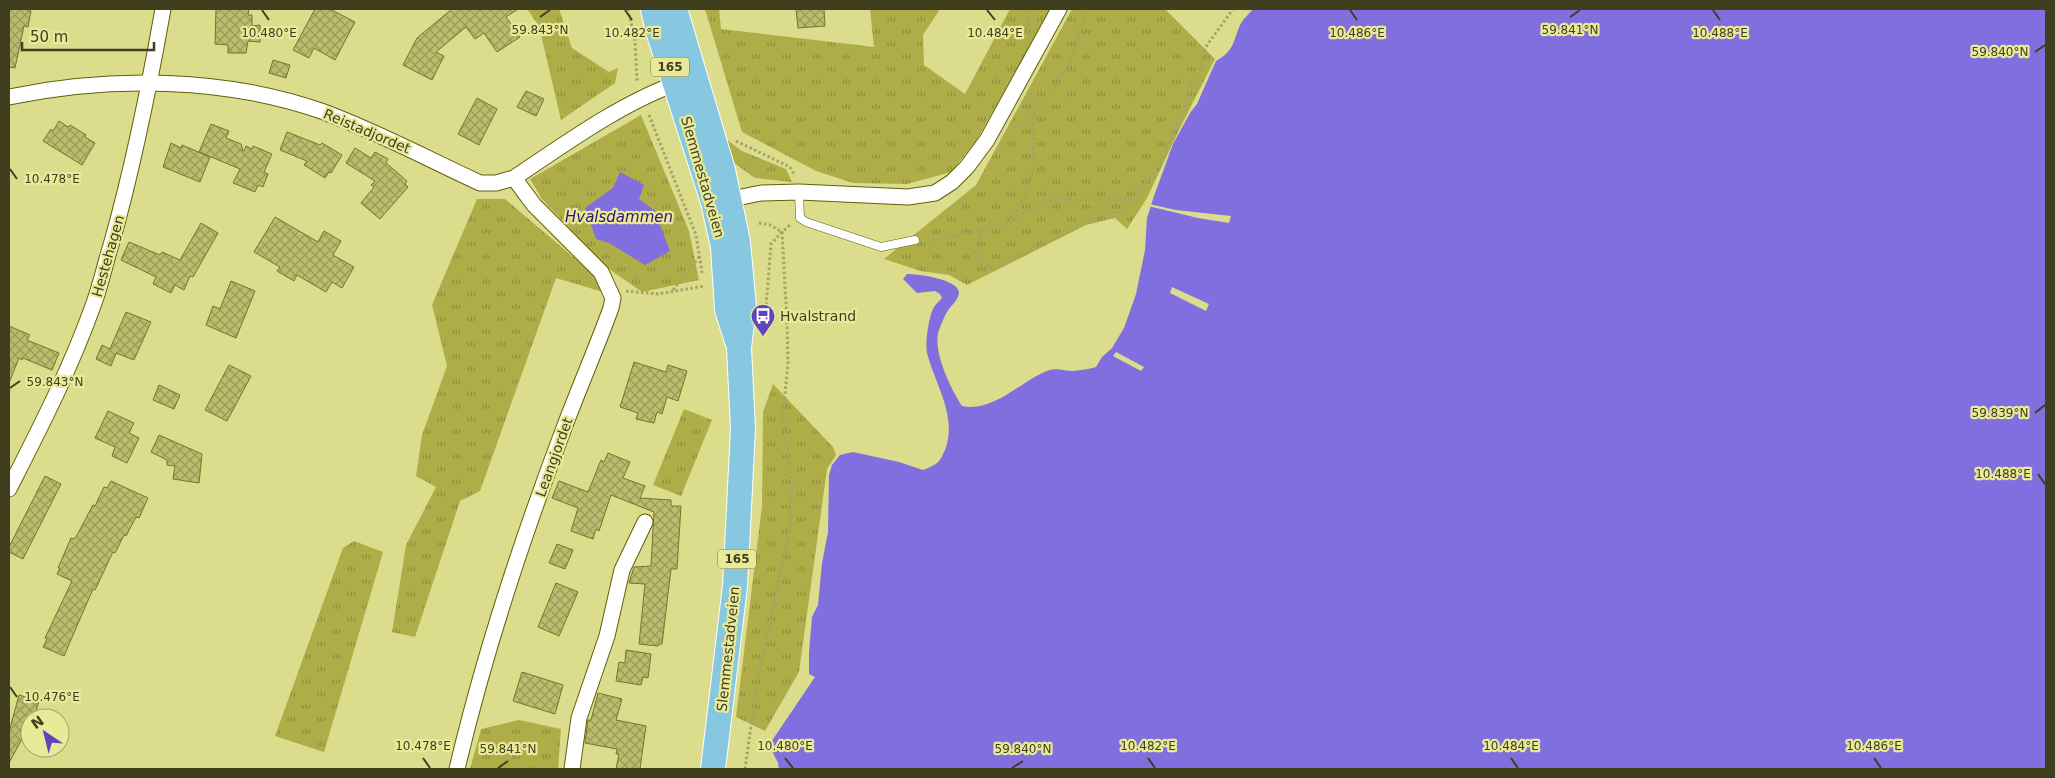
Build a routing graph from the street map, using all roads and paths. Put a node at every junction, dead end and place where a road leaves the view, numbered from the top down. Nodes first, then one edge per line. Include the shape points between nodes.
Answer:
1 (163, 9) edge
2 (628, 9) edge
3 (654, 9) edge
4 (675, 9) edge
5 (1059, 9) edge
6 (1087, 9) edge
7 (1234, 9) edge
8 (1031, 63) junction
9 (685, 80) junction
10 (637, 81) dead end
11 (150, 84) junction
12 (9, 97) edge
13 (649, 114) dead end
14 (1032, 119) junction
15 (732, 138) dead end
16 (987, 140) junction
17 (514, 178) junction
18 (799, 192) junction
19 (1132, 199) junction
20 (722, 201) junction
21 (800, 218) junction
22 (1011, 220) junction
23 (759, 224) dead end
24 (982, 230) junction
25 (782, 232) junction
26 (915, 240) joint
27 (700, 256) junction
28 (609, 287) junction
29 (673, 291) junction
30 (764, 332) dead end
31 (9, 489) edge
32 (645, 522) dead end
33 (457, 769) edge
34 (572, 769) edge
35 (713, 769) edge
36 (745, 769) edge

1 - 11 street, Hestehagen
2 - 10 path via 635,41
3 - 9 main road, Slemmestadveien / 165 via 658,31
4 - 9 main road, Slemmestadveien / 165
5 - 8 street
6 - 14 path via 1068,68
7 - 19 path via 1205,48 1201,68 1190,85 1160,165
8 - 14 path
8 - 16 street
9 - 17 street, Reistadjordet via 632,102
9 - 20 main road, Slemmestadveien / 165 via 723,170
11 - 12 street, Reistadjordet via 117,83
11 - 17 street, Reistadjordet via 194,84 255,93 332,115 387,137 480,183
11 - 31 street, Hestehagen via 121,210 94,302 51,407
13 - 27 path via 696,235
14 - 16 path
14 - 22 path via 1034,166 1026,194
15 - 18 path via 790,167
16 - 18 street via 967,167 935,193 908,197
17 - 28 street via 534,205 601,272
18 - 20 street via 761,192
18 - 21 lane
19 - 22 path via 1043,202
19 - 24 path via 1120,212 1100,216 996,268 982,265 975,254
20 - 35 main road, Slemmestadveien / 165 via 727,310 740,348 743,399 735,586
21 - 25 path
21 - 26 lane via 881,247
22 - 24 path
23 - 25 path via 770,225
24 - 26 path via 943,239
25 - 30 path via 771,244
25 - 36 path via 788,363 783,415 792,488 789,533 757,683
27 - 29 path
27 - 29 path via 704,286
28 - 29 path via 658,294
28 - 33 street, Leangjordet via 613,298 611,308 523,542
32 - 34 street via 622,570 607,636 579,718

